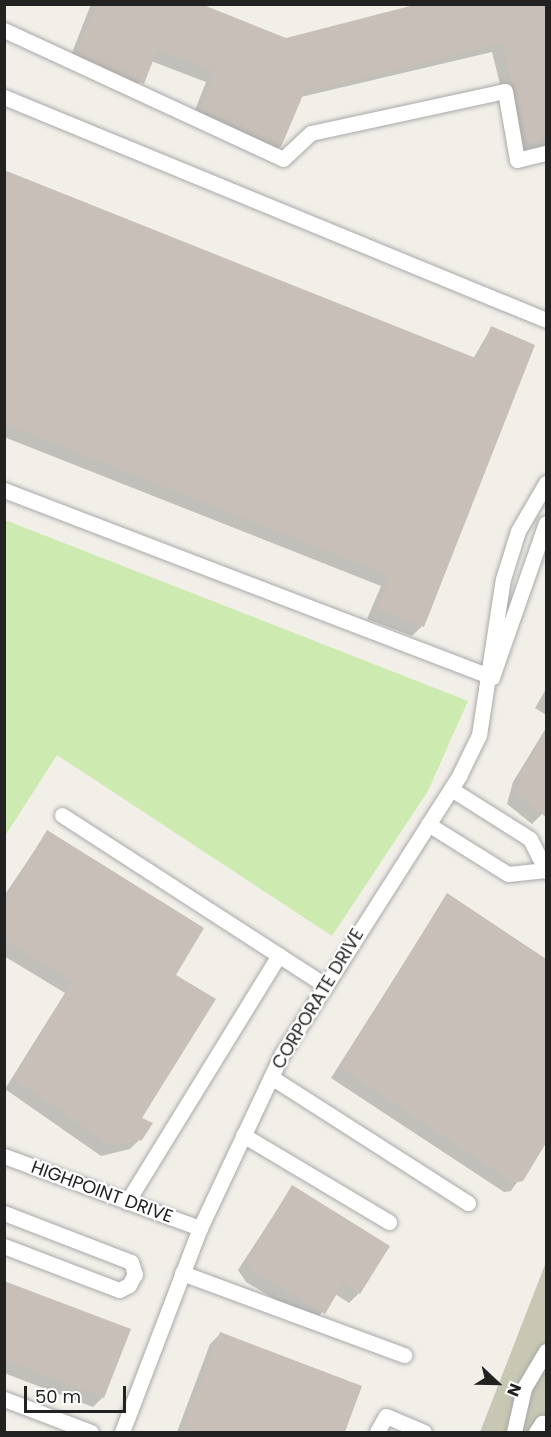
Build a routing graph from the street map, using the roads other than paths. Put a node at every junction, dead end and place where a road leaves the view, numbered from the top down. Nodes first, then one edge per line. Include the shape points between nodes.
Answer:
1 (4, 30) edge
2 (4, 97) edge
3 (546, 153) edge
4 (546, 320) edge
5 (546, 483) edge
6 (4, 489) edge
7 (546, 523) edge
8 (492, 676) junction
9 (451, 789) junction
10 (62, 815) dead end
11 (428, 824) junction
12 (546, 870) edge
13 (279, 955) junction
14 (326, 985) junction
15 (271, 1077) junction
16 (243, 1135) junction
17 (4, 1156) edge
18 (127, 1202) junction
19 (468, 1203) dead end
20 (4, 1213) edge
21 (389, 1222) dead end
22 (200, 1228) junction
23 (4, 1246) edge
24 (182, 1274) junction
25 (546, 1351) edge
26 (404, 1355) dead end
27 (4, 1398) edge
28 (546, 1426) edge
29 (91, 1432) edge
30 (122, 1432) edge
31 (377, 1432) edge
32 (424, 1432) edge
33 (514, 1432) edge
34 (536, 1432) edge

1 - 3 street via 283,159 311,133 506,91 517,160
2 - 4 street
5 - 8 street, CORPORATE DRIVE via 518,531 503,579
6 - 8 street
7 - 8 street, CORPORATE DRIVE
8 - 9 street, CORPORATE DRIVE via 479,735
9 - 11 street, CORPORATE DRIVE
9 - 12 street via 530,839
10 - 13 street
11 - 12 street via 508,874
11 - 14 street, CORPORATE DRIVE
13 - 14 street
13 - 18 street
14 - 15 street, CORPORATE DRIVE
15 - 16 street, CORPORATE DRIVE
15 - 19 street
16 - 21 street
16 - 22 street, CORPORATE DRIVE
17 - 18 street, HIGHPOINT DRIVE
18 - 22 street, HIGHPOINT DRIVE
20 - 23 street via 131,1262 135,1274 129,1285 119,1290
22 - 24 street, CORPORATE DRIVE
24 - 26 street
24 - 30 street, CORPORATE DRIVE
25 - 33 street via 524,1388
27 - 29 street
28 - 34 street via 542,1423
31 - 32 street via 386,1416

